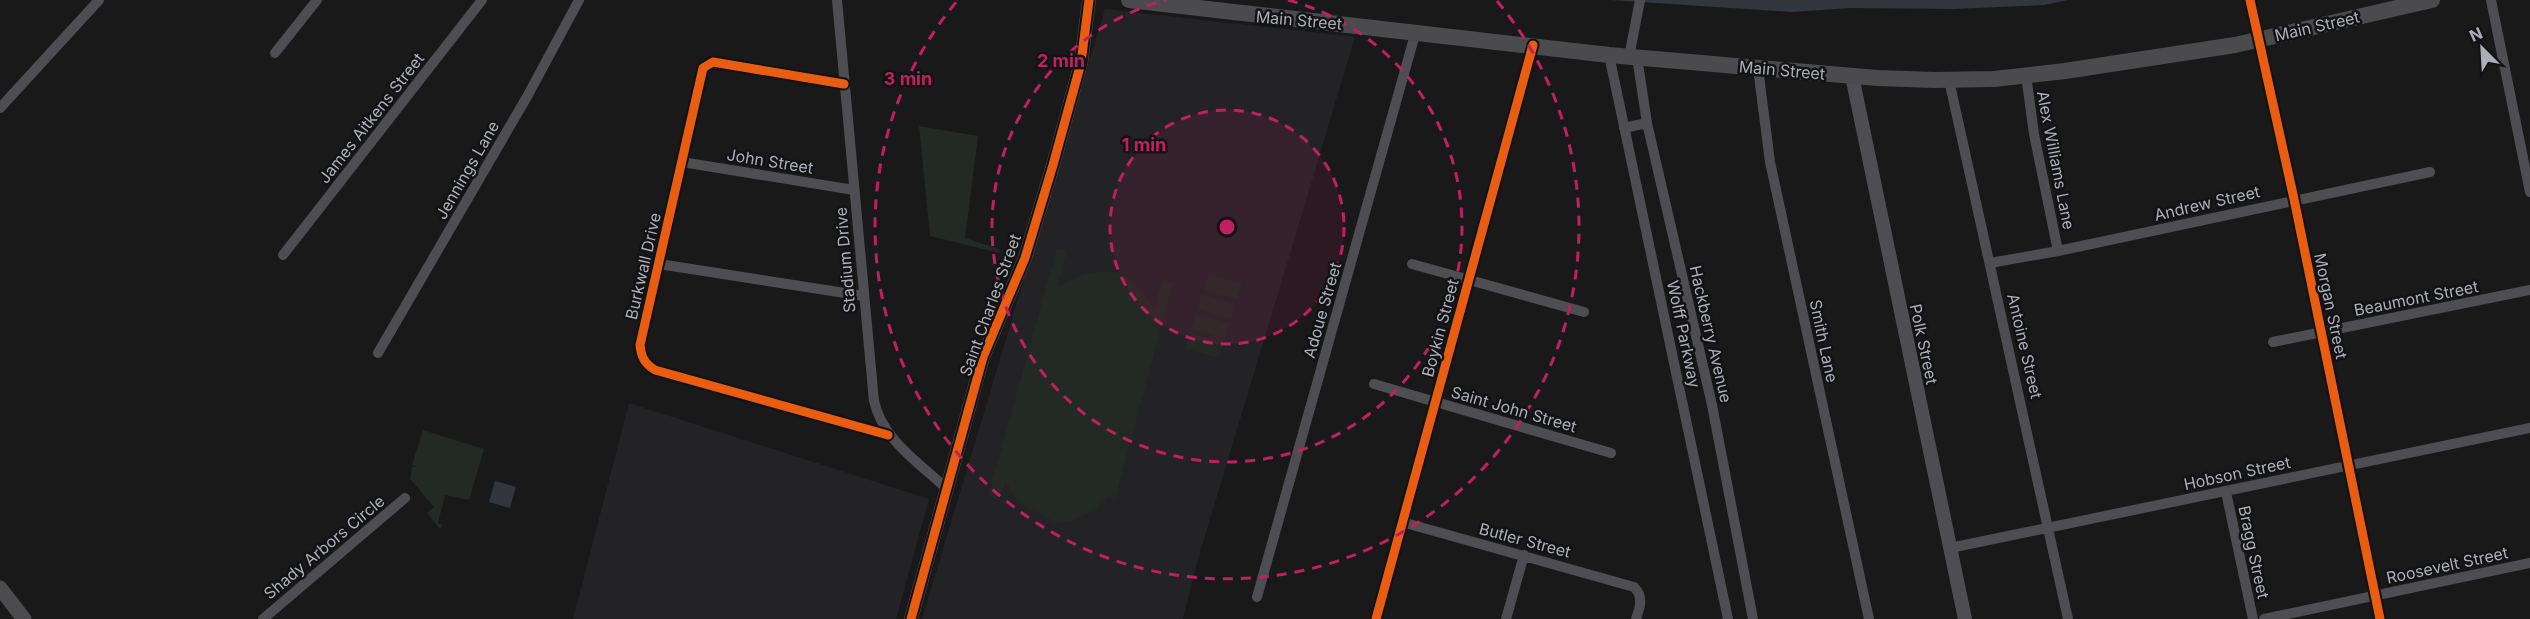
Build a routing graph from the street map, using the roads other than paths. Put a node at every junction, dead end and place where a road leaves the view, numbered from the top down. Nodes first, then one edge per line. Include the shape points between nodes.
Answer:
1 (99, 0) edge
2 (317, 0) edge
3 (482, 0) edge
4 (579, 0) edge
5 (837, 0) edge
6 (1089, 0) edge
7 (1129, 0) edge
8 (1640, 0) edge
9 (2250, 0) edge
10 (2432, 0) edge
11 (2491, 0) edge
12 (1416, 31) junction
13 (2258, 40) junction
14 (1533, 45) junction
15 (275, 52) dead end
16 (1609, 55) junction
17 (1633, 57) junction
18 (1758, 68) junction
19 (2026, 75) junction
20 (1852, 76) junction
21 (1949, 80) junction
22 (844, 84) junction
23 (0, 108) edge
24 (1647, 123) junction
25 (1624, 128) junction
26 (682, 162) junction
27 (2430, 172) dead end
28 (854, 190) junction
29 (2530, 192) edge
30 (2294, 199) junction
31 (2058, 251) junction
32 (283, 255) dead end
33 (1990, 263) junction
34 (659, 264) junction
35 (1412, 264) dead end
36 (1469, 280) junction
37 (2530, 290) edge
38 (864, 296) junction
39 (1584, 312) dead end
40 (2321, 333) junction
41 (2273, 342) dead end
42 (378, 353) dead end
43 (1374, 384) dead end
44 (1436, 401) junction
45 (2530, 428) edge
46 (888, 435) junction
47 (1611, 453) dead end
48 (2349, 465) junction
49 (947, 489) junction
50 (2226, 492) junction
51 (405, 498) dead end
52 (1402, 522) junction
53 (2049, 528) junction
54 (1950, 548) junction
55 (1524, 555) junction
56 (2530, 563) edge
57 (0, 588) edge
58 (2376, 596) junction
59 (1257, 597) dead end
60 (24, 619) edge
61 (263, 619) edge
62 (911, 619) edge
63 (1376, 619) edge
64 (1506, 619) edge
65 (1636, 619) edge
66 (1728, 619) edge
67 (1753, 619) edge
68 (1869, 619) edge
69 (1965, 619) edge
70 (2068, 619) edge
71 (2253, 619) edge
72 (2264, 619) edge
73 (2380, 619) edge

1 - 23 street
2 - 15 street
3 - 32 street, James Aitkens Street
4 - 42 street, Jennings Lane
5 - 22 street, Stadium Drive
6 - 49 street, Saint Charles Street via 1081,63 1053,165 1025,258 983,357
7 - 12 main road, Main Street
8 - 17 street, Hackberry Avenue
9 - 13 street, Morgan Street
10 - 13 main road, Main Street
11 - 29 street
12 - 14 main road, Main Street
12 - 59 street, Adoue Street
13 - 19 main road, Main Street
13 - 30 street, Morgan Street
14 - 16 main road, Main Street
14 - 36 street, Boykin Street
16 - 17 main road, Main Street
16 - 25 street, Wolff Parkway
17 - 18 main road, Main Street
17 - 24 street, Hackberry Avenue
18 - 20 main road, Main Street
18 - 68 street, Smith Lane via 1770,162
19 - 21 main road, Main Street
19 - 31 street, Alex Williams Lane
20 - 21 main road, Main Street
20 - 54 street, Polk Street
21 - 33 street, Antoine Street
22 - 26 street, Burkwall Drive via 713,62 704,68
22 - 28 street, Stadium Drive
24 - 25 street
24 - 67 street, Hackberry Avenue via 1712,405
25 - 66 street, Wolff Parkway
26 - 28 street, John Street
26 - 34 street, Burkwall Drive
27 - 30 street, Andrew Street
28 - 38 street, Stadium Drive
30 - 31 street, Andrew Street
30 - 40 street, Morgan Street
31 - 33 street, Andrew Street
33 - 53 street, Antoine Street
34 - 38 street
34 - 46 street, Burkwall Drive via 640,345 648,366
35 - 36 street
36 - 39 street
36 - 44 street, Boykin Street
37 - 40 street, Beaumont Street
38 - 46 street, Stadium Drive via 874,401 878,420
40 - 41 street, Beaumont Street
40 - 48 street, Morgan Street
43 - 44 street, Saint John Street
44 - 47 street, Saint John Street
44 - 52 street, Boykin Street
45 - 48 street, Hobson Street
46 - 49 street, Stadium Drive
48 - 50 street, Hobson Street
48 - 58 street, Morgan Street
49 - 62 street, Saint Charles Street
50 - 53 street, Hobson Street
50 - 71 street, Bragg Street
51 - 61 street, Shady Arbors Circle
52 - 55 street, Butler Street
52 - 63 street, Boykin Street
53 - 54 street, Hobson Street
53 - 70 street, Antoine Street
54 - 69 street, Polk Street
55 - 64 street
55 - 65 street, Butler Street via 1625,583 1638,591 1641,603
56 - 58 street, Roosevelt Street
57 - 60 main road
58 - 72 street, Roosevelt Street
58 - 73 street, Morgan Street

